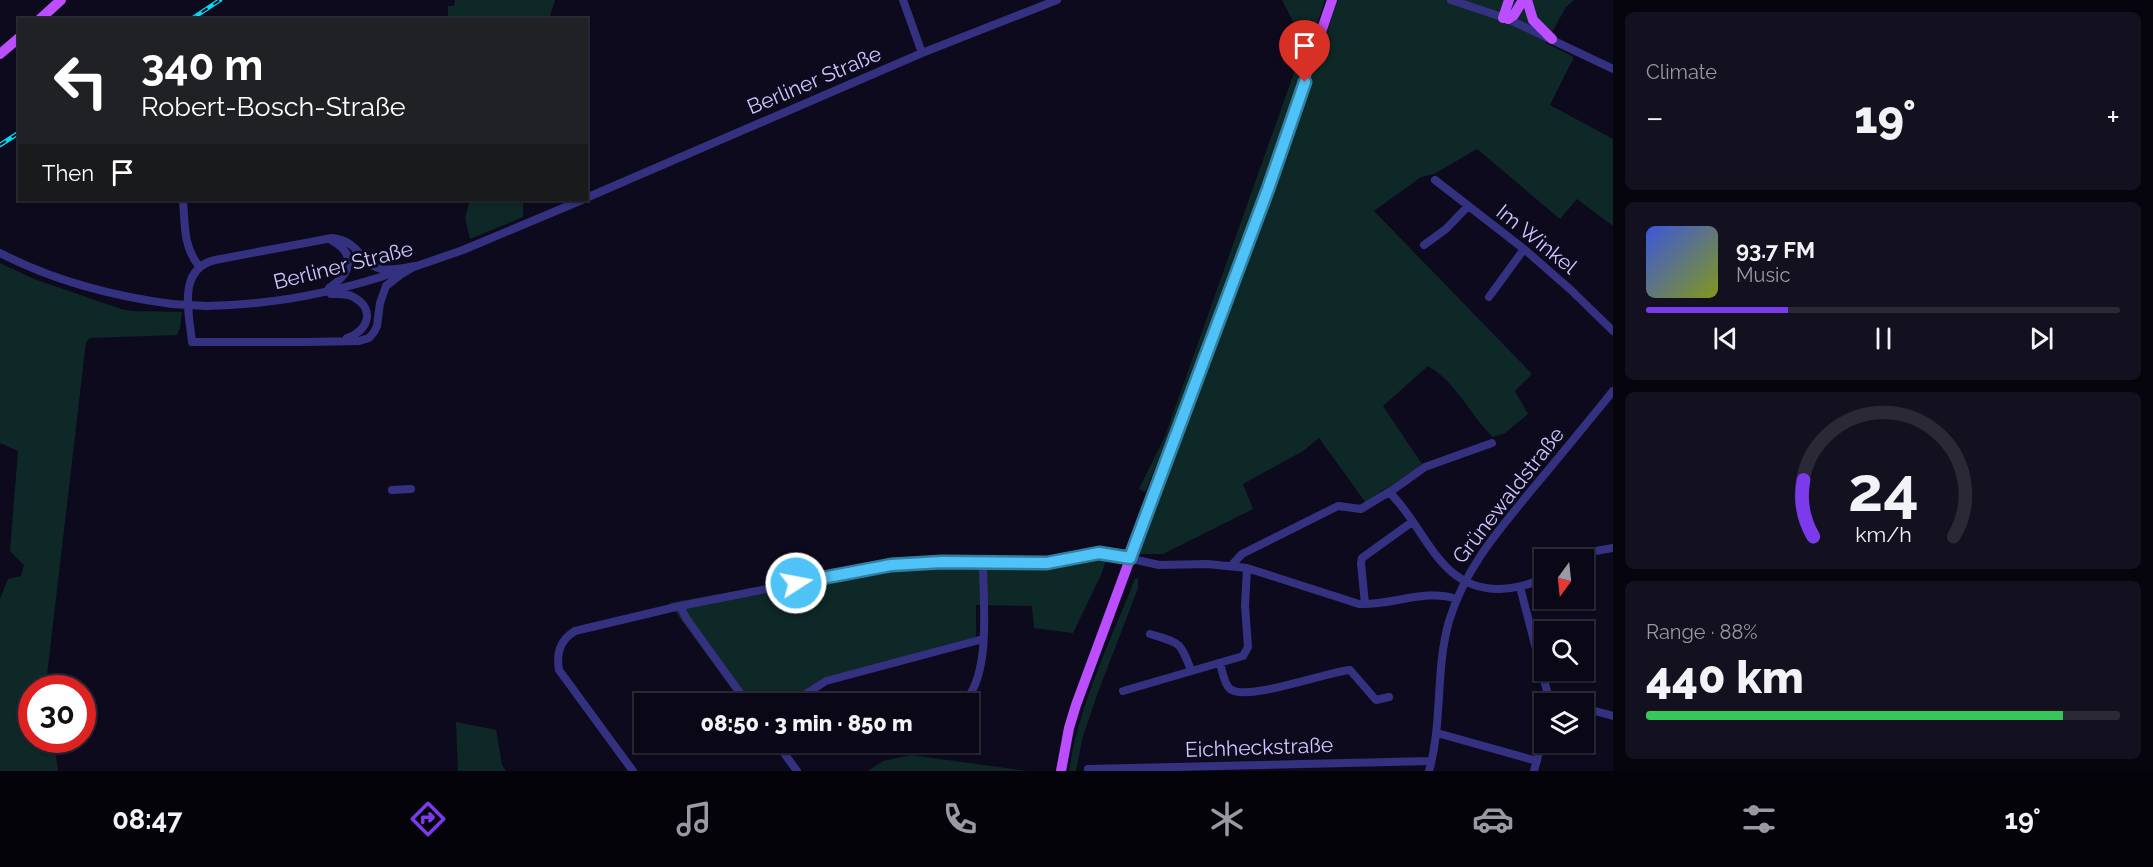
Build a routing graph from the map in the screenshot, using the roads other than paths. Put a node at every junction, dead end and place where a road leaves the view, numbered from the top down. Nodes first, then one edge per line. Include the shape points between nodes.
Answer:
1 (61, 0) edge
2 (903, 0) edge
3 (1057, 0) edge
4 (1332, 0) edge
5 (1451, 0) edge
6 (1509, 0) edge
7 (1525, 0) edge
8 (41, 18) edge
9 (1505, 18) junction
10 (18, 39) edge
11 (1552, 39) junction
12 (922, 53) junction
13 (0, 54) edge
14 (1613, 69) edge
15 (1435, 180) dead end
16 (588, 197) edge
17 (183, 201) edge
18 (580, 201) edge
19 (1468, 206) junction
20 (321, 239) junction
21 (1424, 245) dead end
22 (1524, 249) junction
23 (0, 254) edge
24 (199, 266) junction
25 (415, 266) junction
26 (309, 296) junction
27 (1489, 297) dead end
28 (1613, 331) edge
29 (338, 341) junction
30 (1613, 392) edge
31 (1492, 443) dead end
32 (411, 489) dead end
33 (392, 490) dead end
34 (1390, 492) junction
35 (1412, 522) junction
36 (1613, 548) edge
37 (1594, 551) edge
38 (1130, 558) junction
39 (983, 563) junction
40 (1231, 566) junction
41 (1247, 568) junction
42 (1464, 581) junction
43 (1534, 581) edge
44 (1520, 587) junction
45 (1457, 599) junction
46 (1365, 604) junction
47 (680, 606) junction
48 (1150, 634) dead end
49 (983, 639) junction
50 (1220, 663) junction
51 (1191, 670) junction
52 (1123, 691) dead end
53 (740, 693) edge
54 (805, 693) edge
55 (971, 693) edge
56 (1546, 693) edge
57 (1389, 697) dead end
58 (1594, 711) edge
59 (1613, 716) edge
60 (1437, 733) junction
61 (784, 753) edge
62 (1539, 753) edge
63 (1431, 761) junction
64 (1537, 761) junction
65 (1088, 769) dead end
66 (1178, 769) edge
67 (633, 771) edge
68 (797, 771) edge
69 (1061, 771) edge
70 (1429, 771) edge
71 (1535, 771) edge

1 - 8 main road
2 - 12 street
3 - 12 street, Berliner Straße
4 - 38 main road via 1268,189
5 - 9 street
6 - 9 main road
7 - 9 main road via 1514,15
7 - 11 main road via 1533,20
9 - 11 street
10 - 13 main road
11 - 14 street
12 - 16 street, Berliner Straße
15 - 19 street, Im Winkel
17 - 24 street via 186,244
18 - 25 street, Berliner Straße
19 - 21 street
19 - 22 street, Im Winkel
20 - 24 street
20 - 25 street via 344,240 379,268
20 - 26 street via 339,245 349,265 341,280
22 - 27 street
22 - 28 street, Im Winkel
23 - 26 street, Berliner Straße, bridge via 75,284 172,304 264,303
24 - 29 street via 188,288 192,342
25 - 26 street, Berliner Straße
25 - 29 street via 386,286 377,326 369,338
26 - 29 street via 345,294 365,308 364,328
30 - 42 street, Grünewaldstraße via 1488,543
31 - 34 street via 1425,466
32 - 33 street
34 - 35 street
34 - 40 street via 1361,509 1338,506 1242,554
35 - 42 street via 1449,572
35 - 46 street via 1362,558
36 - 37 street
38 - 39 street via 1099,553 1047,563
38 - 40 street via 1159,565
38 - 69 main road via 1076,705
39 - 47 street via 878,567
39 - 49 street
40 - 41 street
41 - 46 street
41 - 50 street via 1247,652
42 - 44 street via 1491,589
42 - 45 street, Grünewaldstraße
43 - 44 street
44 - 56 street
45 - 46 street via 1437,596
45 - 60 street, Grünewaldstraße via 1443,649
47 - 53 street
47 - 67 street via 575,631 559,648 559,670
48 - 51 street via 1179,644
49 - 54 street via 826,681
49 - 55 street via 978,681
50 - 51 street
50 - 57 street via 1228,686 1239,692 1350,670 1376,700
51 - 52 street
58 - 59 street
60 - 63 street, Grünewaldstraße
60 - 64 street
61 - 68 street
62 - 64 street
63 - 66 street, Eichheckstraße
63 - 70 street, Grünewaldstraße
64 - 71 street
65 - 66 street, Eichheckstraße

